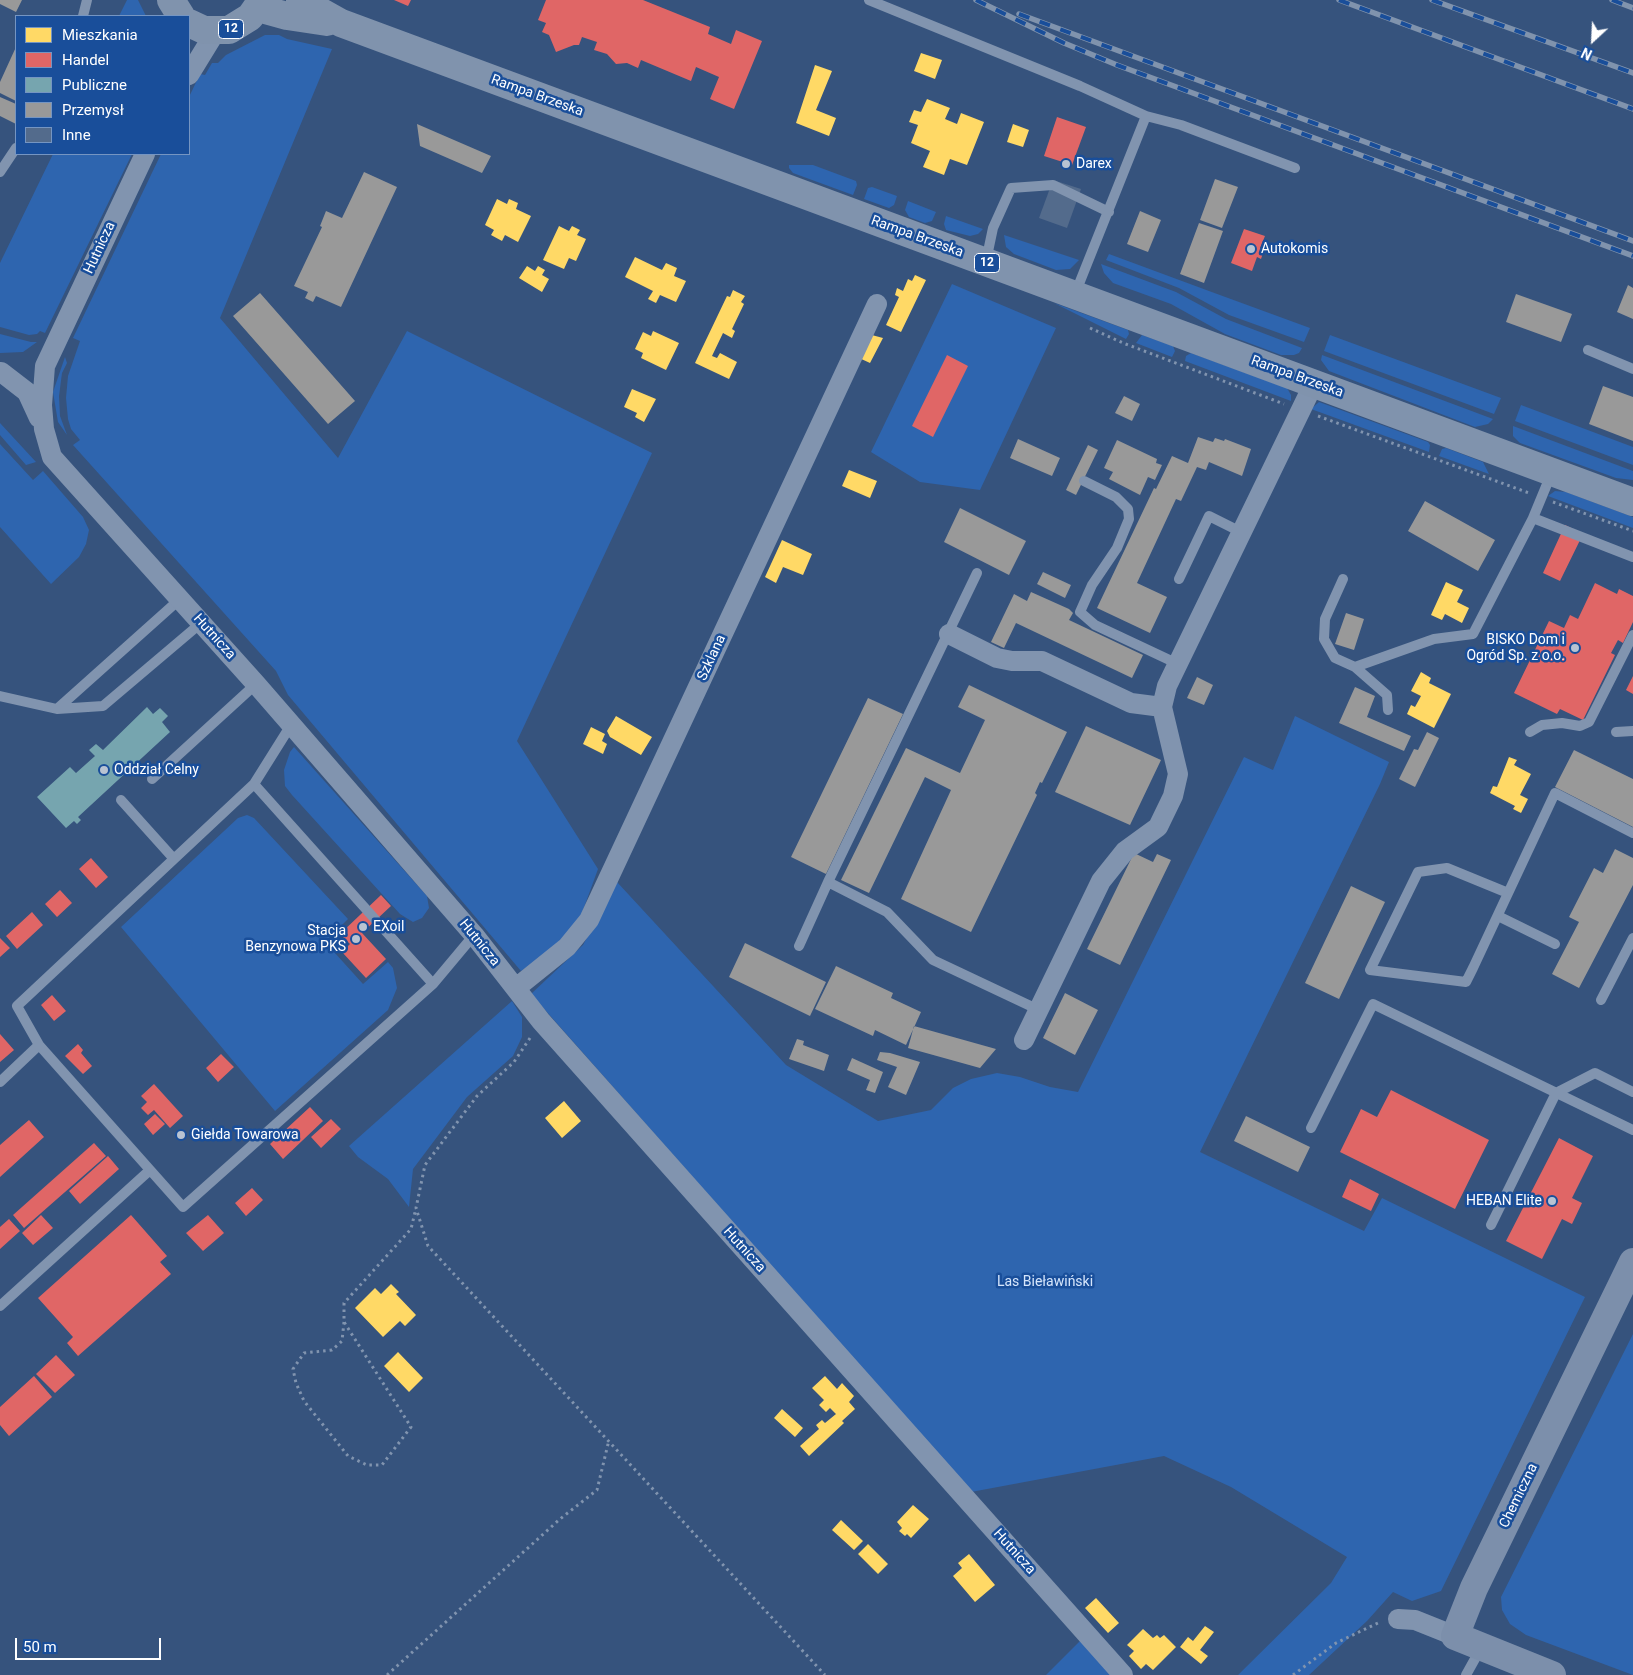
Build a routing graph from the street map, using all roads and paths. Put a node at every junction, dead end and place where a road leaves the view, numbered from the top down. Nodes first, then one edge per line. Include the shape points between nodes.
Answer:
1 (87, 0) edge
2 (171, 0) edge
3 (869, 0) edge
4 (260, 4) edge
5 (308, 7) edge
6 (83, 15) edge
7 (180, 15) edge
8 (190, 23) edge
9 (216, 31) junction
10 (190, 73) edge
11 (1146, 116) junction
12 (15, 150) edge
13 (145, 155) edge
14 (1295, 168) dead end
15 (0, 172) edge
16 (1109, 212) junction
17 (986, 262) junction
18 (1075, 295) junction
19 (877, 304) dead end
20 (1089, 327) dead end
21 (1588, 350) dead end
22 (45, 366) junction
23 (1633, 369) edge
24 (1, 371) edge
25 (1314, 383) junction
26 (1301, 410) junction
27 (44, 429) junction
28 (1552, 472) junction
29 (1084, 482) dead end
30 (1541, 497) junction
31 (1633, 502) edge
32 (1533, 518) junction
33 (1633, 531) edge
34 (1241, 532) junction
35 (1633, 557) edge
36 (976, 573) dead end
37 (1179, 579) dead end
38 (1343, 579) dead end
39 (180, 599) junction
40 (201, 623) junction
41 (949, 634) junction
42 (1633, 635) edge
43 (1178, 664) junction
44 (1354, 667) junction
45 (256, 684) junction
46 (0, 696) edge
47 (1162, 707) junction
48 (57, 709) junction
49 (1388, 710) dead end
50 (292, 725) junction
51 (1633, 731) edge
52 (1530, 732) dead end
53 (1616, 732) dead end
54 (152, 778) dead end
55 (254, 784) junction
56 (121, 800) dead end
57 (1633, 833) edge
58 (174, 859) junction
59 (828, 882) junction
60 (1508, 893) junction
61 (1498, 916) junction
62 (474, 935) junction
63 (1633, 938) edge
64 (1555, 944) dead end
65 (799, 946) dead end
66 (433, 984) junction
67 (516, 988) junction
68 (1601, 1000) dead end
69 (1039, 1010) junction
70 (541, 1021) junction
71 (1024, 1040) dead end
72 (39, 1045) junction
73 (0, 1082) edge
74 (1556, 1092) junction
75 (1633, 1092) edge
76 (1311, 1128) dead end
77 (1633, 1130) edge
78 (150, 1170) junction
79 (416, 1208) junction
80 (1491, 1225) dead end
81 (1633, 1262) edge
82 (0, 1306) edge
83 (344, 1322) junction
84 (608, 1440) junction
85 (1398, 1619) joint
86 (1455, 1636) junction
87 (1482, 1647) junction
88 (387, 1675) edge
89 (825, 1675) edge
90 (1123, 1675) edge
91 (1293, 1675) edge
92 (1466, 1675) edge
93 (1552, 1675) edge

1 - 6 lane
2 - 7 highway
3 - 11 lane
4 - 5 highway, Rampa Brzeska / 12
4 - 9 highway, 12 via 240,25
5 - 17 highway, Rampa Brzeska / 12 via 341,24
8 - 9 highway, 12
9 - 10 street
11 - 14 lane via 1181,125
11 - 16 lane
12 - 15 lane
13 - 22 street, Hutnicza
16 - 17 lane via 1053,185 1011,188 993,228
16 - 18 lane
17 - 18 highway, Rampa Brzeska / 12
18 - 25 highway, Rampa Brzeska / 12
19 - 67 street, Szklana via 589,920 567,947
20 - 26 path via 1123,343
21 - 23 lane
22 - 24 street via 22,374
22 - 27 street, Hutnicza via 42,385
24 - 27 street via 26,392
25 - 26 street
25 - 28 highway, Rampa Brzeska / 12
26 - 30 path
26 - 34 street
27 - 39 street, Hutnicza via 52,457
28 - 30 lane
28 - 31 highway, Rampa Brzeska / 12
29 - 43 lane via 1116,497 1128,509 1129,519 1117,548 1092,585 1080,612 1095,625
30 - 32 lane
30 - 33 path
32 - 35 lane
32 - 44 lane via 1473,634 1434,639
34 - 37 lane via 1209,516
34 - 43 street
36 - 41 lane
38 - 44 lane via 1325,619 1324,639 1335,658
39 - 40 street, Hutnicza
39 - 48 lane
40 - 45 street, Hutnicza
40 - 48 lane via 103,706
41 - 47 street via 997,658 1042,661 1131,703
41 - 59 lane
42 - 52 lane via 1588,722 1580,726 1562,723 1542,725
43 - 47 street via 1167,686
44 - 49 lane via 1387,695
45 - 50 street, Hutnicza
45 - 54 lane
46 - 48 lane
47 - 69 street via 1178,774 1173,796 1158,828 1125,851 1101,881
50 - 55 lane
50 - 62 street, Hutnicza
51 - 53 lane
55 - 58 lane
55 - 66 lane
56 - 58 lane
57 - 60 lane via 1555,793
58 - 72 lane via 17,1006
59 - 65 lane
59 - 69 lane via 887,912 933,960
60 - 61 lane
60 - 61 lane via 1447,868 1418,872 1370,970 1466,982
61 - 64 lane
62 - 66 lane
62 - 67 street, Hutnicza
63 - 68 lane
66 - 78 lane via 183,1207
67 - 70 street, Hutnicza
69 - 71 street
70 - 79 path via 514,1062 477,1096 424,1165
70 - 90 street, Hutnicza
72 - 73 lane
72 - 78 lane
74 - 75 lane via 1595,1073
74 - 76 lane via 1373,1004
74 - 77 lane
74 - 80 lane
78 - 82 lane
79 - 83 path via 411,1229 344,1303
79 - 84 path via 428,1246
81 - 86 street, Chemiczna via 1474,1588
83 - 83 path via 411,1427 382,1465 367,1465 348,1456 304,1401 296,1383 293,1369 304,1353 332,1350 342,1341
84 - 88 path via 597,1490 560,1519
84 - 89 path
85 - 86 street via 1415,1620
85 - 91 path via 1379,1622 1342,1639
86 - 87 street
87 - 92 lane
87 - 93 street

